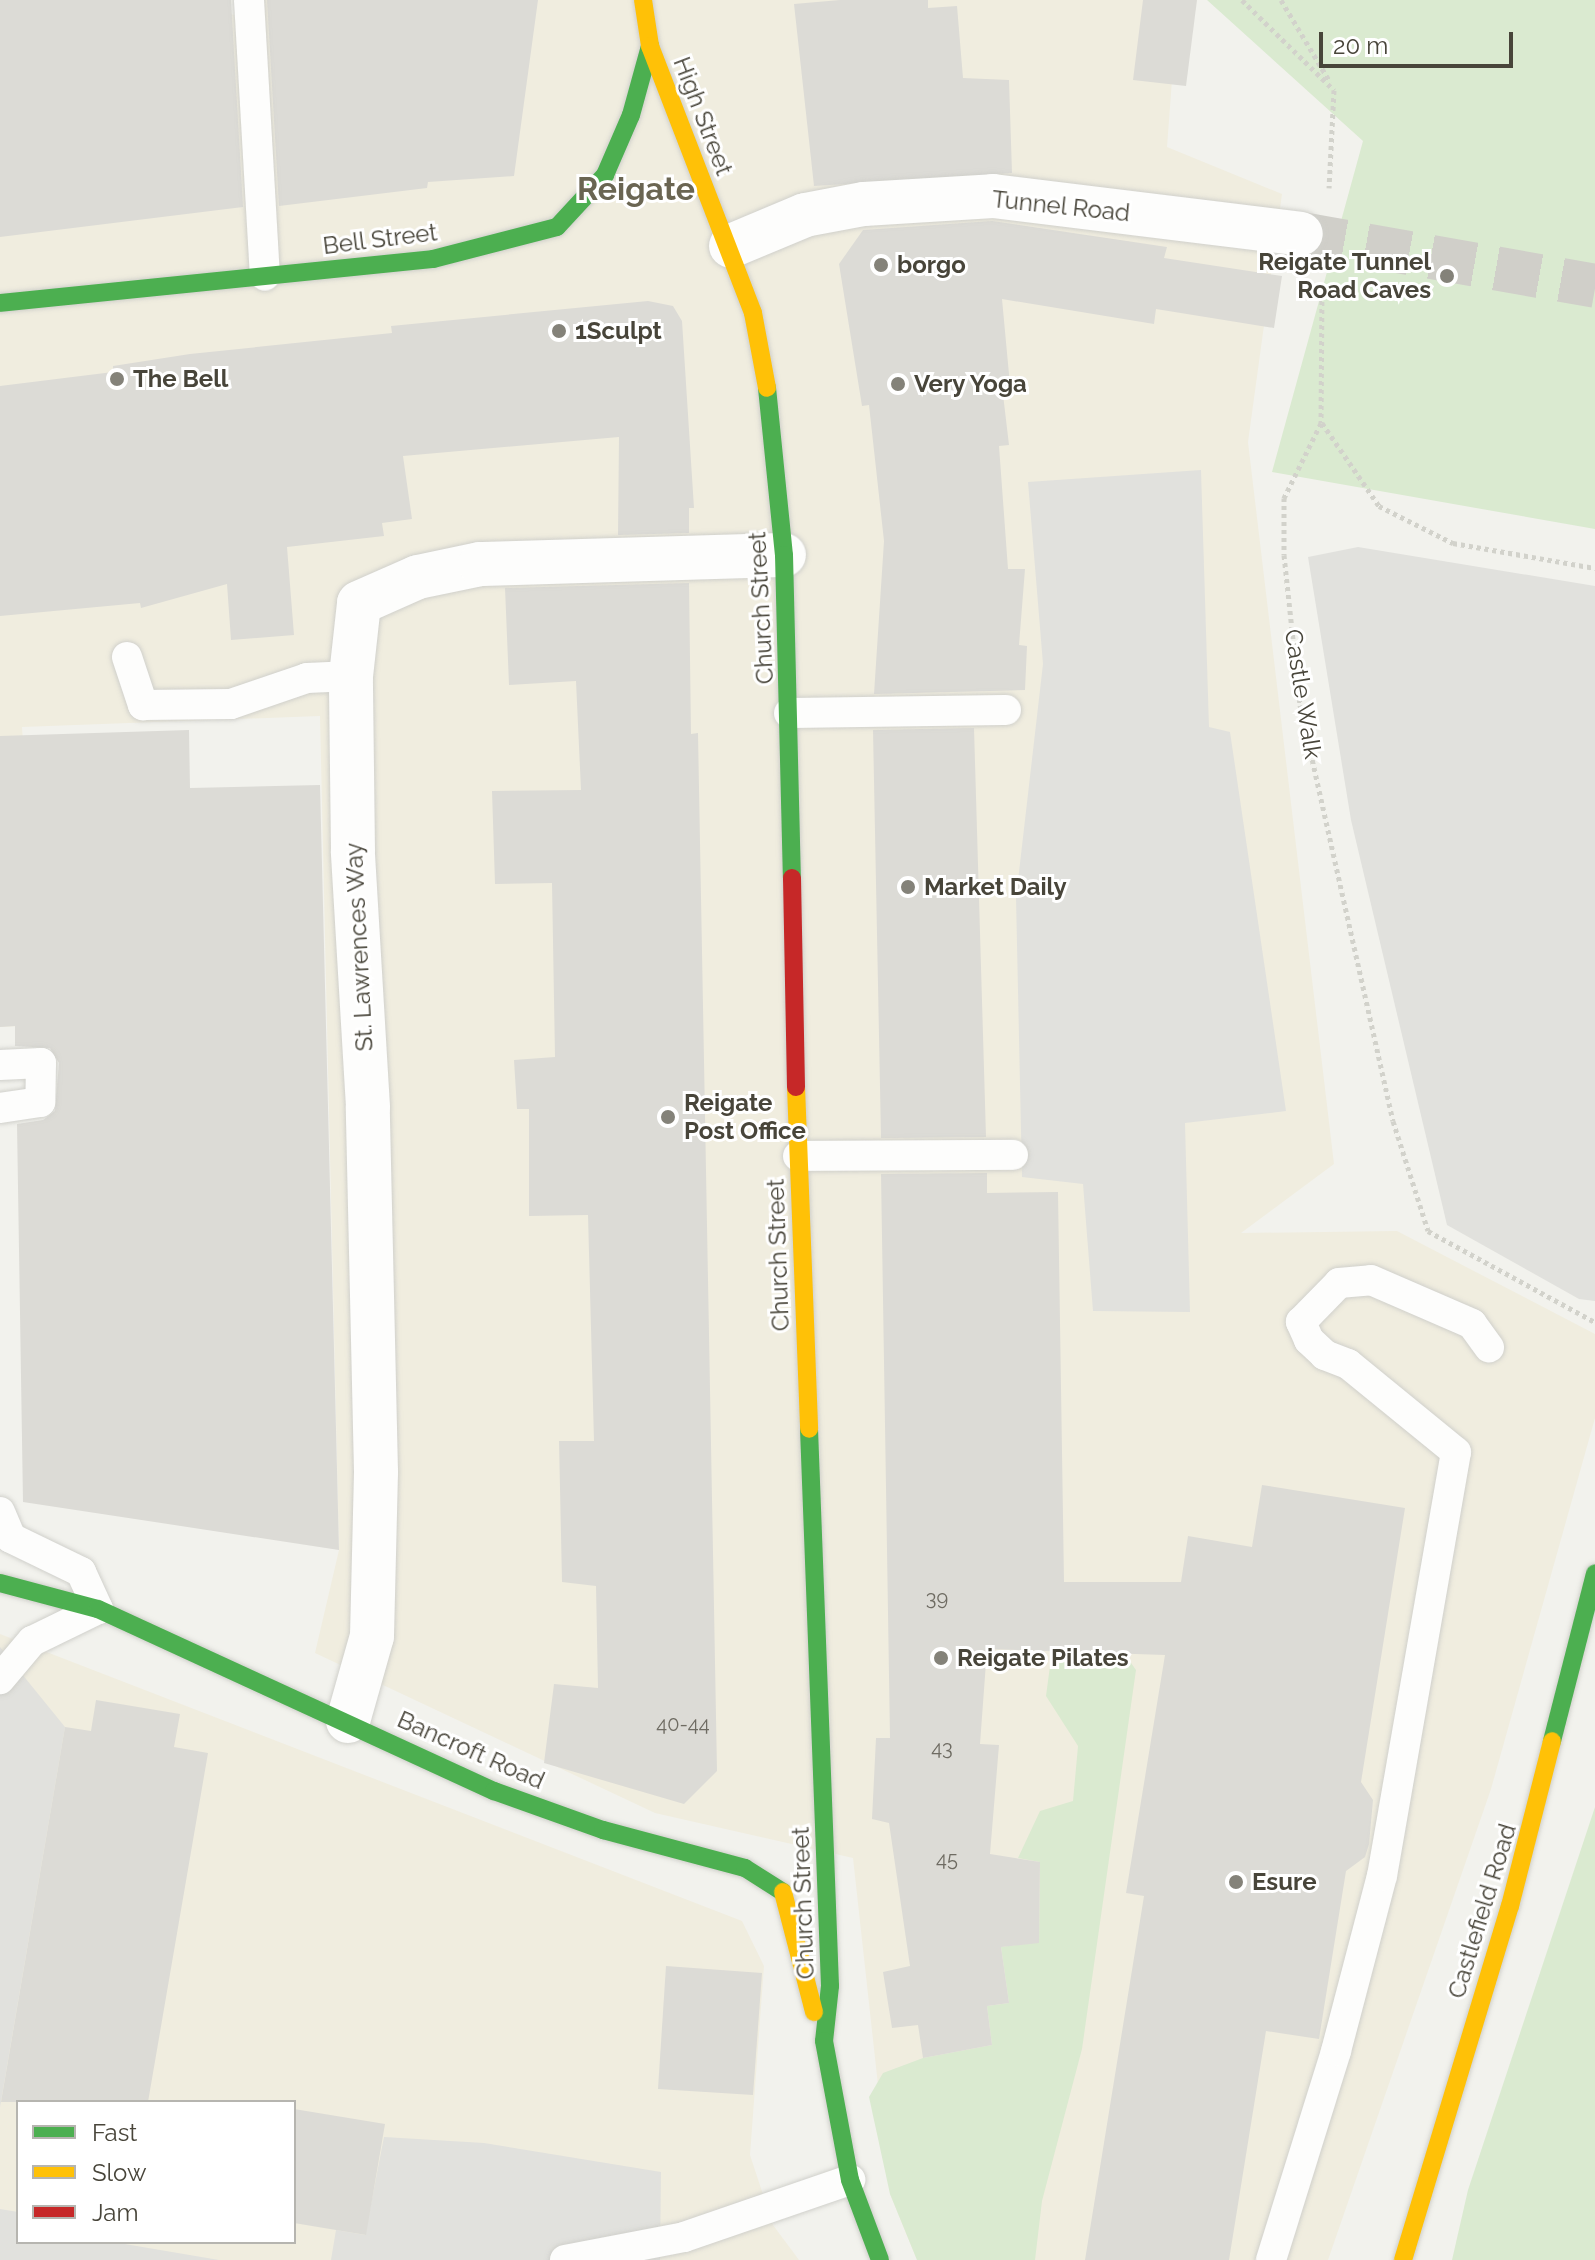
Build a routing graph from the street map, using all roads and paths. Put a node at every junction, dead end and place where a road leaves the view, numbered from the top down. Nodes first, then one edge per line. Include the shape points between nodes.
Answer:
1 (249, 0) edge
2 (643, 0) edge
3 (1242, 0) edge
4 (1281, 0) edge
5 (650, 46) junction
6 (1334, 90) junction
7 (1314, 218) joint
8 (731, 246) junction
9 (1322, 274) dead end
10 (265, 276) junction
11 (0, 303) edge
12 (1321, 423) junction
13 (784, 555) junction
14 (1595, 568) edge
15 (127, 657) dead end
16 (351, 676) junction
17 (1006, 710) dead end
18 (789, 713) junction
19 (0, 1065) edge
20 (0, 1108) edge
21 (1013, 1155) dead end
22 (798, 1156) junction
23 (1595, 1322) edge
24 (1489, 1347) dead end
25 (0, 1512) edge
26 (1595, 1573) edge
27 (0, 1583) edge
28 (98, 1609) junction
29 (1591, 1611) edge
30 (0, 1679) edge
31 (348, 1721) junction
32 (1549, 1766) junction
33 (1497, 1871) dead end
34 (824, 2041) junction
35 (850, 2180) junction
36 (565, 2260) edge
37 (880, 2260) edge
38 (1271, 2260) edge
39 (1403, 2260) edge

1 - 10 lane
2 - 5 main road, High Street
3 - 6 path
4 - 6 path
5 - 8 main road, High Street via 687,151
5 - 10 main road, Bell Street via 631,115 605,175 557,227 433,259
6 - 7 path
7 - 8 street, Tunnel Road via 993,196 864,204 805,215
8 - 13 main road, Church Street via 764,361
9 - 12 path, Castle Walk
10 - 11 main road, Bell Street
12 - 14 path via 1379,506 1453,543
12 - 23 path, Castle Walk via 1284,498 1284,555 1300,705 1397,1135 1428,1231
13 - 16 street, St. Lawrences Way via 480,564 418,577 359,603
13 - 18 main road, Church Street
15 - 16 lane via 143,705 231,704 307,678
16 - 31 street, St. Lawrences Way via 376,1472 372,1636
17 - 18 lane
18 - 22 main road, Church Street
19 - 20 lane via 41,1063 40,1102
21 - 22 lane
22 - 34 main road, Church Street via 830,1986
24 - 38 lane via 1472,1324 1371,1280 1339,1283 1301,1322 1309,1340 1325,1355 1348,1364 1456,1452 1382,1876 1336,2051
25 - 28 lane via 11,1538 81,1572
26 - 29 main road, Castlefield Road
27 - 28 main road, Bancroft Road
28 - 30 lane via 32,1641
28 - 31 main road, Bancroft Road
29 - 32 main road, Castlefield Road
31 - 34 main road, Bancroft Road via 494,1791 603,1830 745,1868 782,1890
32 - 33 main road
32 - 39 main road, Castlefield Road
34 - 35 main road, Church Street
35 - 36 lane via 684,2237
35 - 37 main road, Church Street

